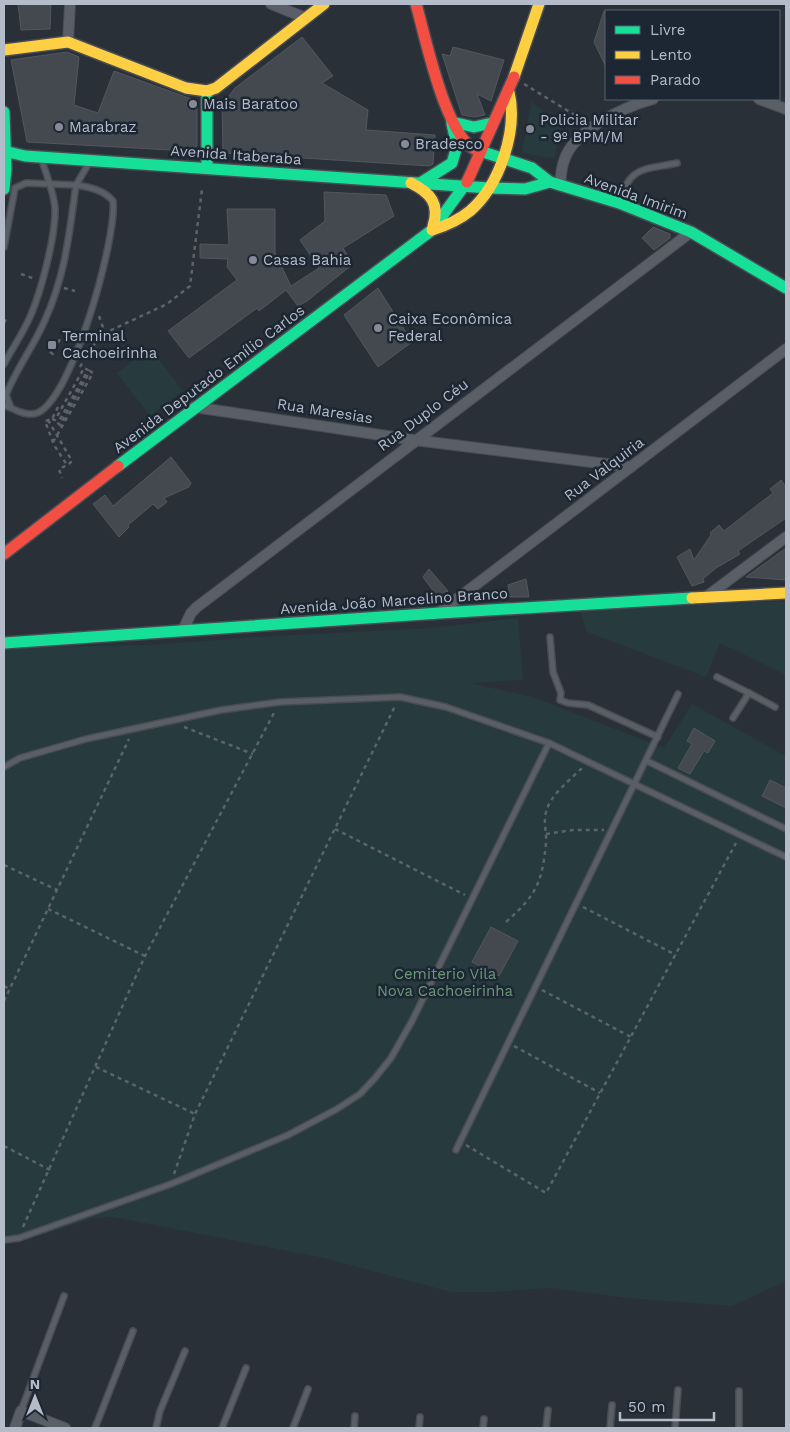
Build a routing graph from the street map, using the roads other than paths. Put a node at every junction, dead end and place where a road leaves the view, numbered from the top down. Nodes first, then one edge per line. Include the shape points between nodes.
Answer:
1 (70, 4) edge
2 (271, 4) edge
3 (324, 4) edge
4 (416, 4) edge
5 (539, 4) edge
6 (306, 18) junction
7 (68, 42) junction
8 (4, 50) edge
9 (207, 91) junction
10 (509, 92) junction
11 (650, 100) edge
12 (761, 100) edge
13 (786, 110) edge
14 (4, 112) edge
15 (452, 122) junction
16 (492, 124) junction
17 (5, 152) edge
18 (480, 152) junction
19 (41, 157) junction
20 (502, 159) junction
21 (90, 160) junction
22 (677, 163) dead end
23 (207, 168) junction
24 (408, 181) junction
25 (422, 182) junction
26 (555, 183) junction
27 (48, 184) junction
28 (76, 184) junction
29 (465, 186) junction
30 (489, 188) junction
31 (4, 189) edge
32 (619, 203) junction
33 (432, 230) junction
34 (690, 232) junction
35 (4, 248) edge
36 (786, 288) edge
37 (786, 349) edge
38 (4, 364) edge
39 (4, 405) edge
40 (194, 407) junction
41 (12, 408) junction
42 (414, 440) junction
43 (631, 467) junction
44 (786, 537) edge
45 (4, 554) edge
46 (786, 593) edge
47 (706, 597) junction
48 (440, 613) junction
49 (183, 630) junction
50 (550, 637) dead end
51 (4, 643) edge
52 (717, 677) dead end
53 (749, 693) junction
54 (678, 694) dead end
55 (776, 707) dead end
56 (733, 718) dead end
57 (658, 737) junction
58 (549, 743) junction
59 (647, 761) junction
60 (4, 767) edge
61 (635, 786) junction
62 (786, 830) edge
63 (786, 858) edge
64 (456, 1150) dead end
65 (4, 1240) edge
66 (64, 1296) dead end
67 (133, 1331) dead end
68 (185, 1351) dead end
69 (246, 1368) dead end
70 (308, 1389) dead end
71 (678, 1390) dead end
72 (739, 1391) dead end
73 (612, 1405) dead end
74 (548, 1410) dead end
75 (21, 1411) junction
76 (355, 1416) dead end
77 (420, 1417) dead end
78 (484, 1419) dead end
79 (49, 1426) edge
80 (15, 1428) edge
81 (64, 1428) edge
82 (95, 1428) edge
83 (156, 1428) edge
84 (222, 1428) edge
85 (293, 1428) edge
86 (354, 1428) edge
87 (419, 1428) edge
88 (483, 1428) edge
89 (546, 1428) edge
90 (610, 1428) edge
91 (675, 1428) edge
92 (739, 1428) edge

1 - 7 street
2 - 6 street
3 - 6 main road
4 - 15 main road
5 - 10 main road, Avenida Deputado Emílio Carlos
6 - 9 main road via 216,88
7 - 8 main road
7 - 9 main road via 186,88
9 - 23 main road
10 - 16 main road, Avenida Deputado Emílio Carlos
10 - 20 main road, Avenida Deputado Emílio Carlos via 513,109
11 - 26 street via 593,126 568,152
12 - 13 street
14 - 17 main road
15 - 16 main road via 474,127
15 - 18 main road, Avenida Imirim via 463,142
15 - 25 main road via 456,146 452,163
16 - 18 main road, Avenida Deputado Emílio Carlos
17 - 19 main road, Avenida Itaberaba
17 - 31 main road
18 - 20 main road, Avenida Imirim
18 - 29 main road, Avenida Deputado Emílio Carlos
19 - 21 main road, Avenida Itaberaba
19 - 27 lane
20 - 26 main road, Avenida Imirim via 532,168
20 - 30 main road, Avenida Deputado Emílio Carlos
21 - 23 main road, Avenida Itaberaba
21 - 28 lane
22 - 32 lane via 634,173 627,181
23 - 24 main road, Avenida Itaberaba
24 - 25 main road, Avenida Itaberaba
24 - 33 main road via 435,199 437,214
25 - 29 main road, Avenida Itaberaba
26 - 30 main road via 526,189
26 - 32 main road, Avenida Imirim
27 - 28 lane
27 - 35 lane via 26,183 15,188
27 - 38 lane via 55,210 42,280 30,316
28 - 41 lane via 64,267 46,317 6,395
28 - 41 lane via 93,188 113,201 108,254 80,346 60,386 37,413
29 - 30 main road
29 - 33 main road, Avenida Deputado Emílio Carlos
30 - 33 main road, Avenida Deputado Emílio Carlos via 475,207 450,224
32 - 34 main road, Avenida Imirim
33 - 40 main road, Avenida Deputado Emílio Carlos via 216,394
34 - 36 main road, Avenida Imirim
34 - 42 street, Rua Duplo Céu
37 - 43 street, Rua Valquiria
39 - 41 lane
40 - 42 street, Rua Maresias
40 - 45 main road, Avenida Deputado Emílio Carlos
42 - 43 street, Rua Maresias
42 - 49 street, Rua Duplo Céu via 197,607
43 - 48 street, Rua Valquiria
44 - 47 street
46 - 47 main road, Avenida João Marcelino Branco
47 - 48 main road, Avenida João Marcelino Branco
48 - 49 main road, Avenida João Marcelino Branco
49 - 51 main road, Avenida João Marcelino Branco
50 - 57 lane via 553,672 560,687 560,700 568,704 588,705
52 - 53 lane
53 - 55 lane
53 - 56 lane
54 - 57 lane
57 - 59 lane
58 - 60 lane via 446,707 400,697 280,702 134,727 20,758
58 - 61 lane
58 - 65 lane via 408,1029 391,1058 360,1094 288,1135 171,1184 19,1238
59 - 61 lane
59 - 62 lane
61 - 63 lane
61 - 64 lane
66 - 75 lane
67 - 82 lane
68 - 83 lane
69 - 84 lane
70 - 85 lane
71 - 91 lane
72 - 92 lane
73 - 90 lane
74 - 89 lane
75 - 79 street
75 - 80 street
76 - 86 lane
77 - 87 lane
78 - 88 lane
79 - 81 street

